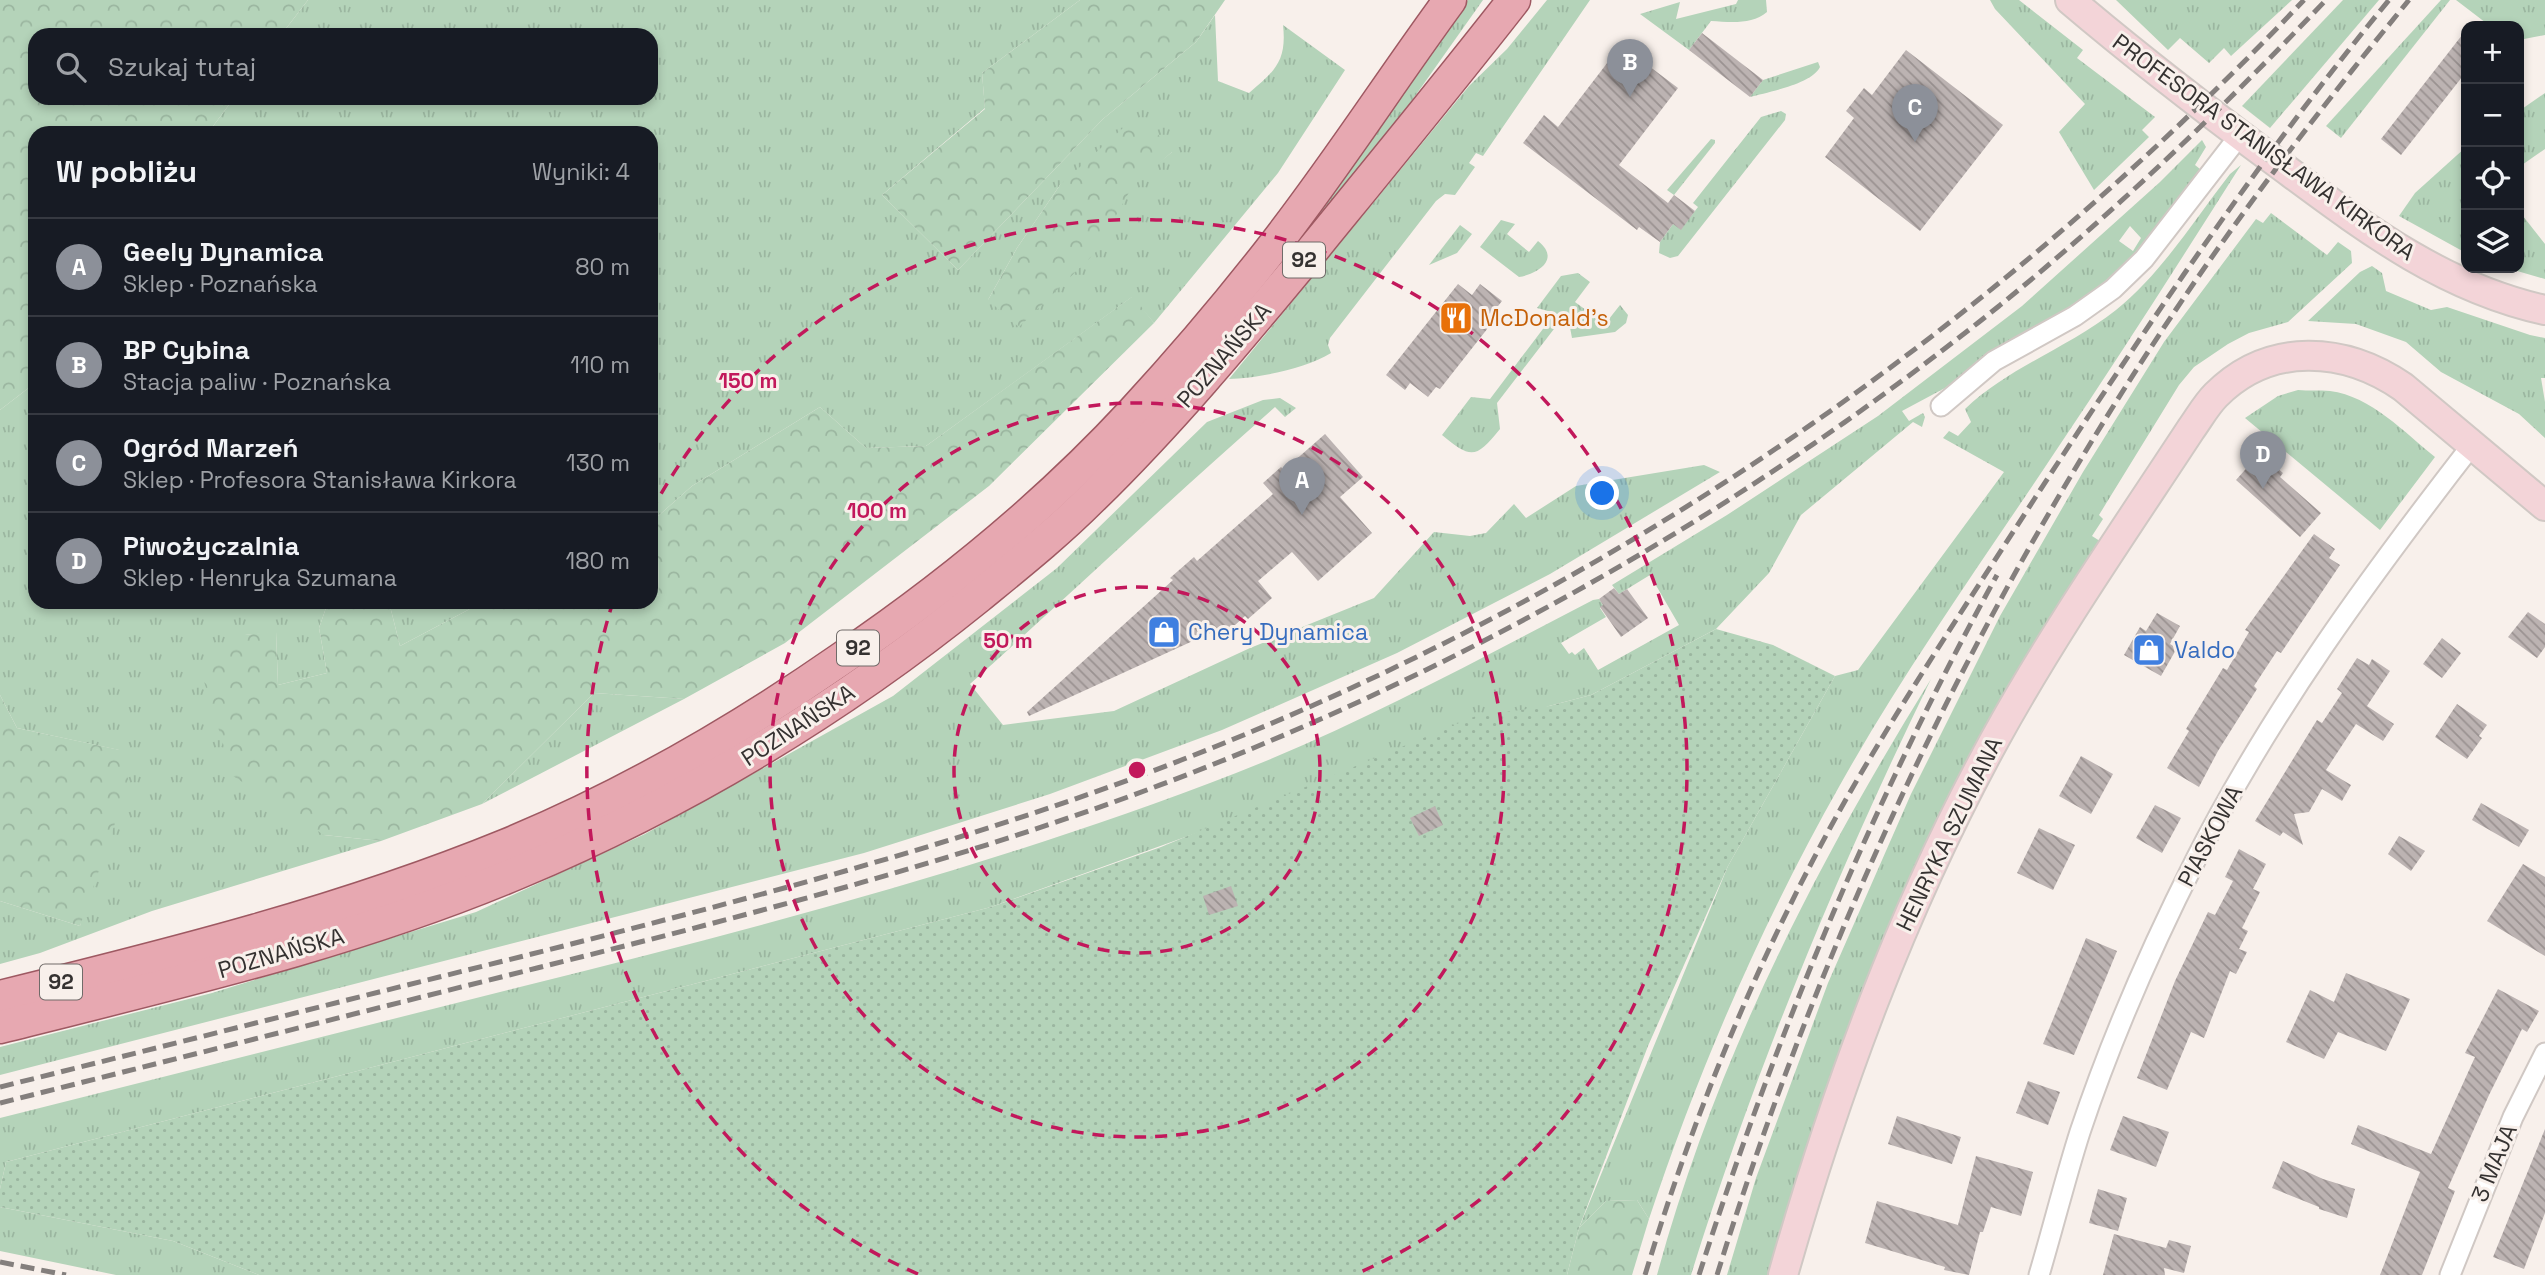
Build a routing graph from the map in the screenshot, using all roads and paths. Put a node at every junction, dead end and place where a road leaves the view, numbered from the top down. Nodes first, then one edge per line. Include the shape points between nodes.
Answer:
1 (1450, 0) edge
2 (1514, 0) edge
3 (2070, 0) edge
4 (2240, 135) junction
5 (2545, 310) edge
6 (1941, 406) dead end
7 (2472, 444) junction
8 (2545, 506) edge
9 (0, 997) edge
10 (0, 1027) edge
11 (2545, 1053) edge
12 (1783, 1275) edge
13 (2039, 1275) edge
14 (2450, 1275) edge

1 - 9 main road, POZNAŃSKA / 92 via 1271,250 1129,416 1013,529 815,677 660,772 497,849 303,917
2 - 10 main road, POZNAŃSKA / 92 via 1265,307 1143,447 1045,542 942,626 836,702 763,750 635,819 456,897 285,953
3 - 4 street, PROFESORA STANISŁAWA KIRKORA
4 - 5 street, PROFESORA STANISŁAWA KIRKORA via 2420,263 2476,290
4 - 6 street via 2144,260 2113,289 1994,361
7 - 8 street, HENRYKA SZUMANA
7 - 12 street, HENRYKA SZUMANA via 2383,373 2349,359 2289,357 2245,374 2216,395 2042,658 1934,858 1906,917 1844,1079
7 - 13 street, PIASKOWA via 2328,642 2200,851 2102,1074 2080,1132
11 - 14 street, 3 MAJA via 2513,1117

